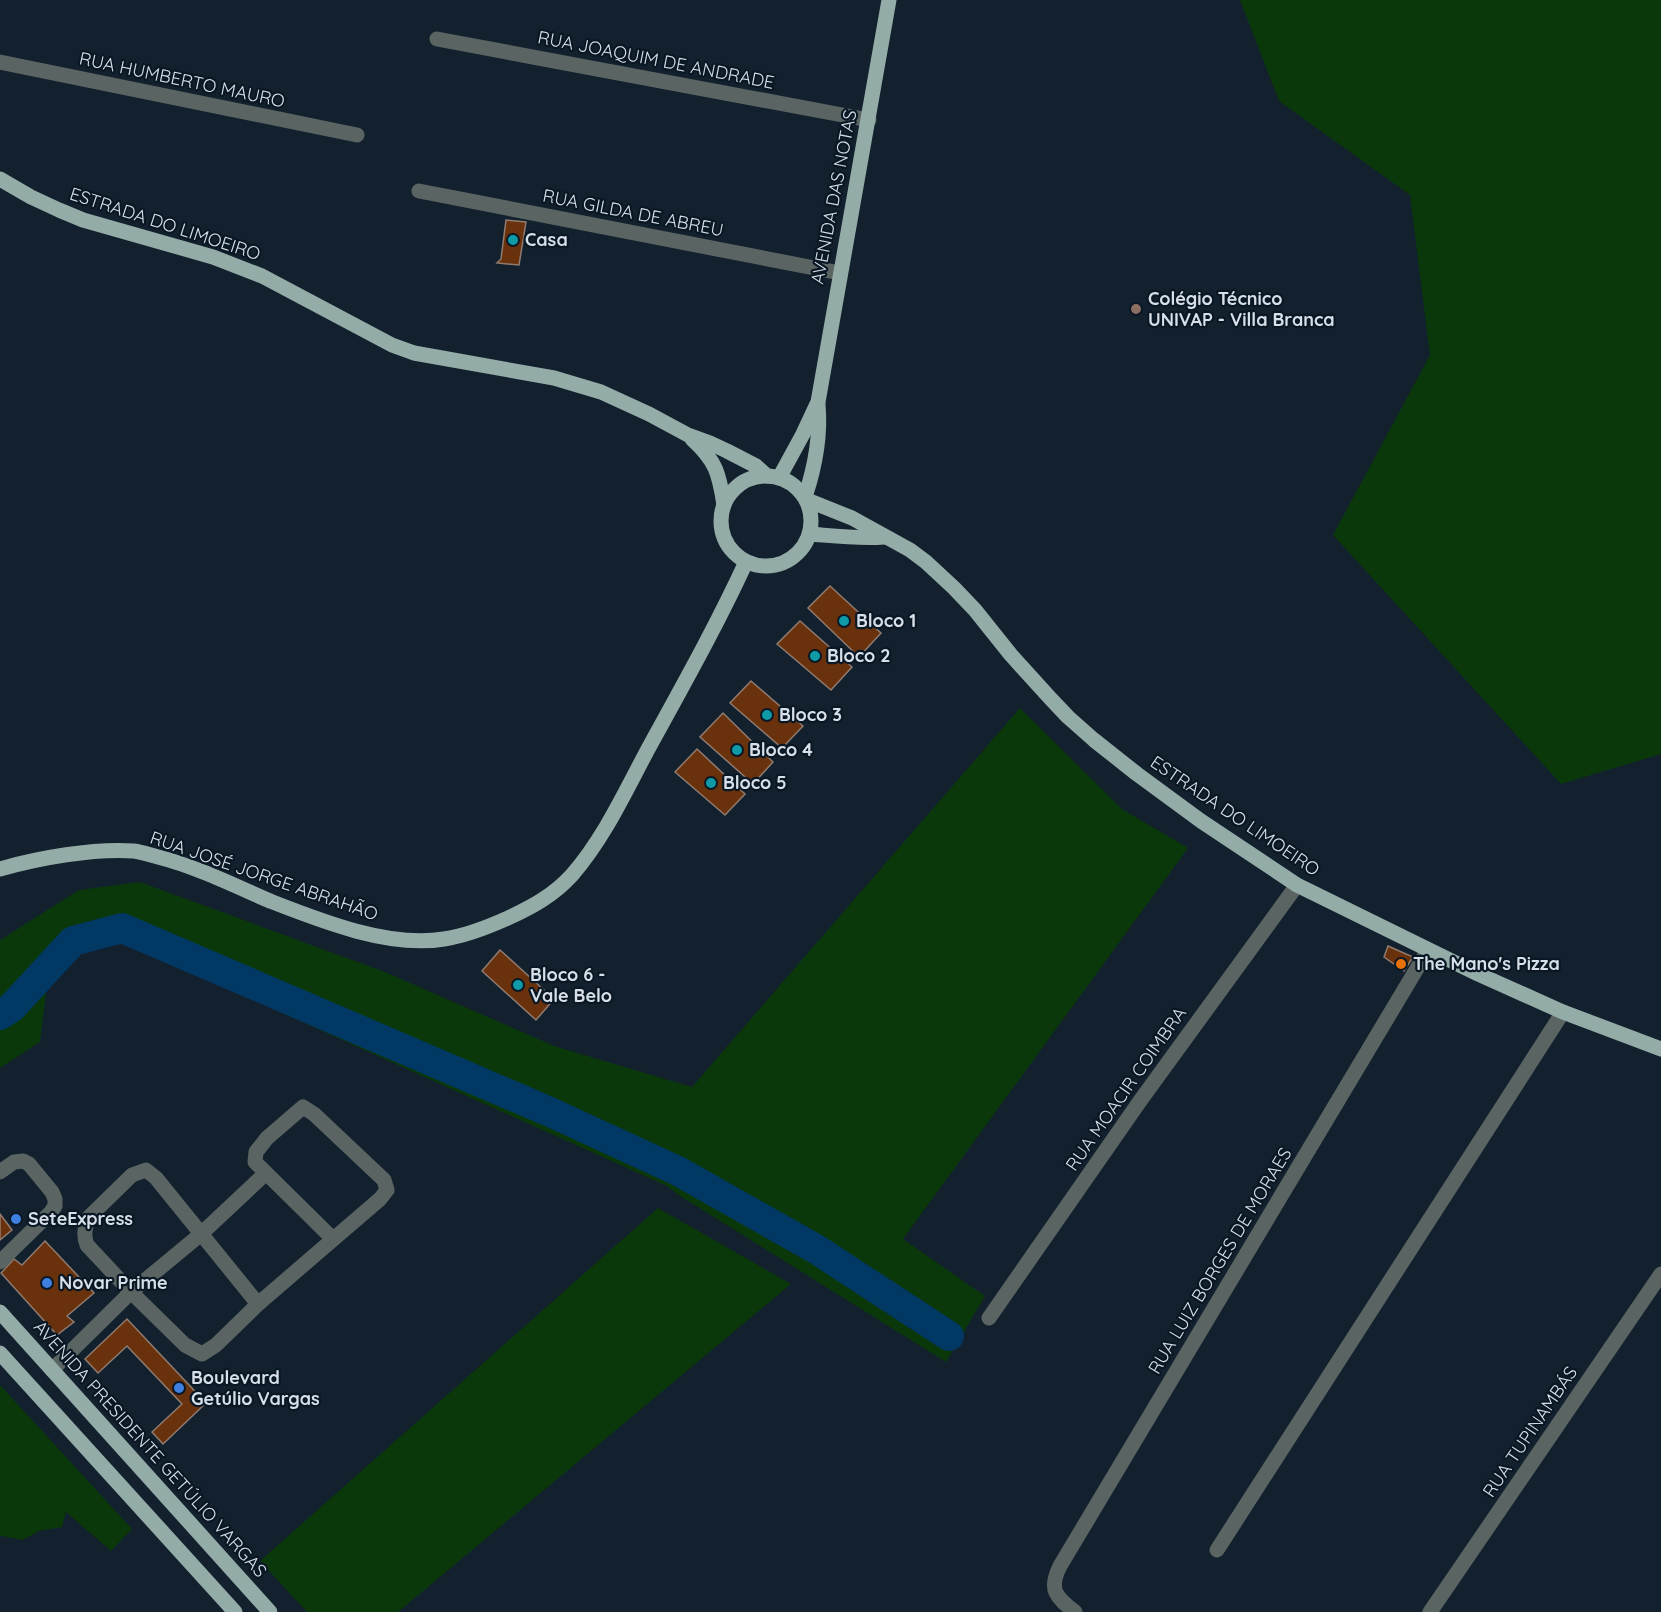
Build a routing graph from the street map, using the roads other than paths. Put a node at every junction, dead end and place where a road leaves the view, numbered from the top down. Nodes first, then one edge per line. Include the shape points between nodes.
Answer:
1 (890, 0) edge
2 (437, 39) dead end
3 (0, 62) edge
4 (869, 120) junction
5 (357, 135) dead end
6 (0, 178) edge
7 (419, 191) dead end
8 (840, 273) junction
9 (818, 402) junction
10 (688, 435) junction
11 (773, 477) junction
12 (806, 499) junction
13 (724, 505) junction
14 (810, 534) junction
15 (884, 537) junction
16 (746, 562) junction
17 (0, 869) edge
18 (1297, 885) junction
19 (1428, 950) junction
20 (1563, 1012) junction
21 (1661, 1049) edge
22 (0, 1172) edge
23 (266, 1173) junction
24 (201, 1233) junction
25 (333, 1239) junction
26 (0, 1262) edge
27 (1661, 1274) edge
28 (131, 1292) junction
29 (258, 1304) junction
30 (0, 1312) edge
31 (989, 1318) dead end
32 (0, 1353) edge
33 (52, 1370) junction
34 (1216, 1550) dead end
35 (235, 1612) edge
36 (270, 1612) edge
37 (1075, 1612) edge
38 (1430, 1612) edge

1 - 4 main road, AVENIDA DAS NOTAS
2 - 4 street, RUA JOAQUIM DE ANDRADE
3 - 5 street, RUA HUMBERTO MAURO
4 - 8 main road, AVENIDA DAS NOTAS
6 - 10 main road, ESTRADA DO LIMOEIRO via 75,217 213,257 262,276 403,349 575,384 622,401
7 - 8 street, RUA GILDA DE ABREU
8 - 9 main road, AVENIDA DAS NOTAS
9 - 11 main road, AVENIDA DAS NOTAS via 803,434
9 - 12 main road, AVENIDA DAS NOTAS via 818,445
10 - 11 main road, ESTRADA DO LIMOEIRO
10 - 13 main road, ESTRADA DO LIMOEIRO via 716,468
11 - 12 main road via 794,485
11 - 13 main road via 753,477 741,483
12 - 14 main road, AVENIDA DAS NOTAS via 811,511
12 - 15 main road, ESTRADA DO LIMOEIRO via 852,518
13 - 16 main road via 724,538 736,556
14 - 15 main road, ESTRADA DO LIMOEIRO
14 - 16 main road via 800,551 784,563 771,567
15 - 18 main road, ESTRADA DO LIMOEIRO via 910,550 954,588 1033,680 1094,740 1201,821
16 - 17 main road, RUA JOSÉ JORGE ABRAHÃO via 591,850 554,892 494,925 444,939 376,936 308,915 188,866 136,851 70,855
18 - 19 main road, ESTRADA DO LIMOEIRO
18 - 31 street, RUA MOACIR COIMBRA
19 - 20 main road, ESTRADA DO LIMOEIRO
19 - 37 street, RUA LUIZ BORGES DE MORAES via 1055,1575 1056,1594
20 - 21 main road, ESTRADA DO LIMOEIRO
20 - 34 street
22 - 26 street via 14,1162 29,1164 52,1192 55,1206
23 - 24 street
23 - 25 street
23 - 25 street via 255,1162 256,1152 303,1107 384,1180 387,1190 380,1199
24 - 28 street
24 - 28 street via 156,1178 146,1170 132,1175 89,1217 84,1238
24 - 29 street
25 - 29 street
27 - 38 street, RUA TUPINAMBÁS
28 - 29 street via 185,1345 202,1354
28 - 33 street
30 - 33 main road, AVENIDA PRESIDENTE GETÚLIO VARGAS
32 - 35 main road
33 - 36 main road, AVENIDA PRESIDENTE GETÚLIO VARGAS

